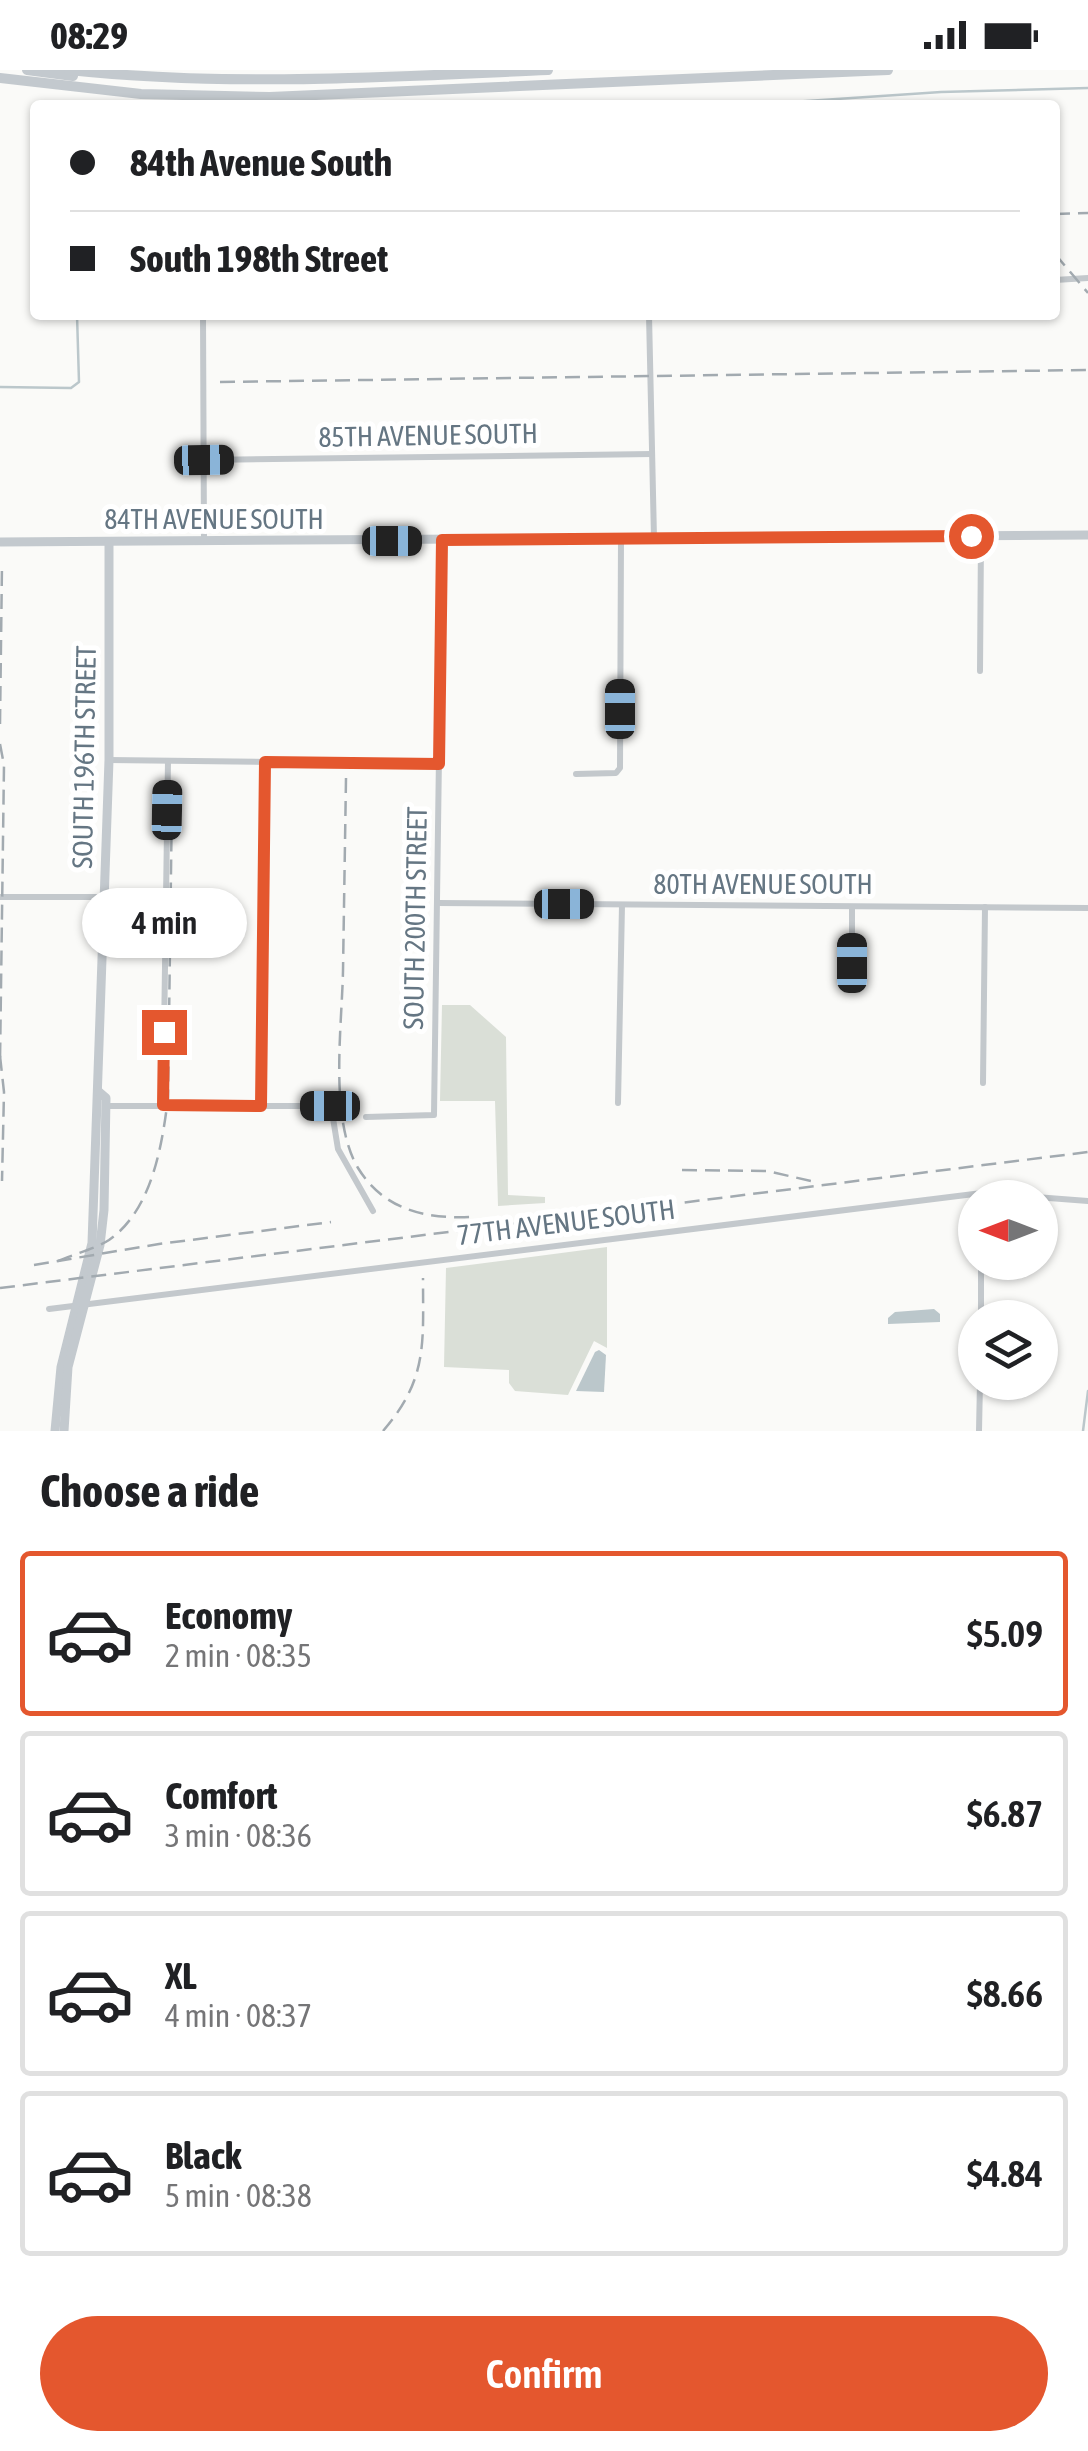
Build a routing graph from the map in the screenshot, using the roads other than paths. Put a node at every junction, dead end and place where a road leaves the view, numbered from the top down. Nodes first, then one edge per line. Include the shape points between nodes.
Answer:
1 (28, 70) edge
2 (69, 70) edge
3 (548, 70) edge
4 (888, 70) edge
5 (0, 78) edge
6 (359, 79) junction
7 (1088, 278) edge
8 (1060, 280) edge
9 (204, 320) edge
10 (649, 320) edge
11 (652, 454) junction
12 (204, 460) junction
13 (1088, 535) edge
14 (981, 536) junction
15 (621, 538) junction
16 (654, 538) junction
17 (442, 540) junction
18 (0, 542) edge
19 (204, 542) junction
20 (109, 543) junction
21 (980, 671) dead end
22 (109, 760) junction
23 (168, 761) junction
24 (265, 762) junction
25 (439, 764) junction
26 (576, 774) dead end
27 (0, 897) edge
28 (103, 897) junction
29 (437, 903) junction
30 (622, 905) junction
31 (852, 907) junction
32 (985, 908) junction
33 (1088, 908) edge
34 (852, 987) dead end
35 (983, 1083) dead end
36 (99, 1092) junction
37 (618, 1103) dead end
38 (163, 1105) junction
39 (106, 1106) junction
40 (261, 1106) junction
41 (366, 1117) dead end
42 (99, 1186) junction
43 (958, 1198) edge
44 (1058, 1199) edge
45 (1088, 1201) edge
46 (373, 1211) dead end
47 (49, 1310) dead end
48 (980, 1400) edge
49 (55, 1431) edge
50 (64, 1431) edge
51 (979, 1431) edge

1 - 6 highway via 209,85
2 - 6 highway via 200,80
3 - 6 highway
4 - 5 highway via 270,97 104,91
7 - 8 street
9 - 12 street
10 - 11 street
11 - 12 street, 85TH AVENUE SOUTH
11 - 16 street
12 - 19 street
13 - 14 main road, 84TH AVENUE SOUTH
14 - 16 main road, 84TH AVENUE SOUTH
14 - 21 street
15 - 16 main road, 84TH AVENUE SOUTH
15 - 17 main road, 84TH AVENUE SOUTH
15 - 26 street via 620,768
17 - 19 main road, 84TH AVENUE SOUTH
17 - 25 street, SOUTH 200TH STREET
18 - 20 main road, 84TH AVENUE SOUTH
19 - 20 main road, 84TH AVENUE SOUTH
20 - 22 main road, SOUTH 196TH STREET
22 - 23 street
22 - 28 main road, SOUTH 196TH STREET
23 - 24 street
23 - 38 street
24 - 25 street
24 - 40 street
25 - 29 street, SOUTH 200TH STREET
27 - 28 street
28 - 36 main road, SOUTH 196TH STREET
29 - 30 street, 80TH AVENUE SOUTH
29 - 41 street, SOUTH 200TH STREET via 434,1116
30 - 31 street, 80TH AVENUE SOUTH
30 - 37 street
31 - 32 street, 80TH AVENUE SOUTH
31 - 34 street
32 - 33 street, 80TH AVENUE SOUTH
32 - 35 street
36 - 39 main road, SOUTH 196TH STREET
36 - 42 main road, SOUTH 196TH STREET
38 - 39 street
38 - 40 street
39 - 42 main road, SOUTH 196TH STREET
40 - 46 street via 330,1106 338,1150
42 - 49 main road, SOUTH 196TH STREET via 61,1366
42 - 50 main road, SOUTH 196TH STREET via 100,1244 68,1367
43 - 47 street, 77TH AVENUE SOUTH
44 - 45 street, 77TH AVENUE SOUTH
48 - 51 street

